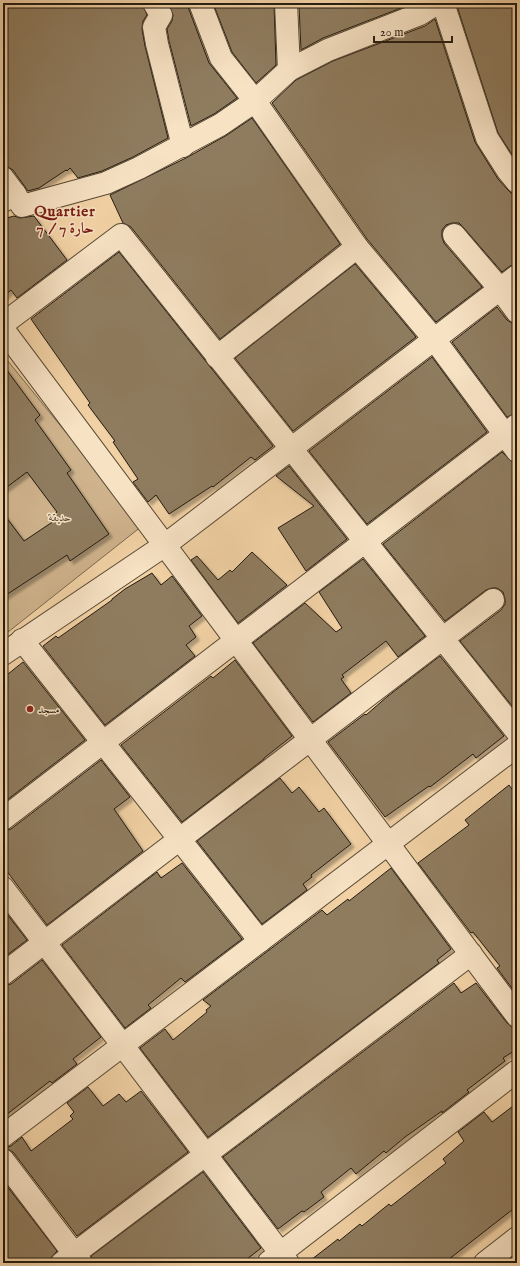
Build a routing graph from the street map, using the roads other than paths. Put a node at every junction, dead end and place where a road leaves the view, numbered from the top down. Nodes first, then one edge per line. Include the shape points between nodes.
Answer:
1 (154, 3) edge
2 (200, 3) edge
3 (286, 3) edge
4 (437, 3) edge
5 (443, 3) edge
6 (289, 70) junction
7 (254, 101) junction
8 (183, 146) junction
9 (517, 182) edge
10 (7, 191) edge
11 (454, 235) dead end
12 (357, 247) junction
13 (517, 276) edge
14 (500, 289) junction
15 (517, 312) edge
16 (3, 324) edge
17 (3, 329) edge
18 (434, 339) junction
19 (217, 356) junction
20 (513, 437) edge
21 (292, 448) junction
22 (365, 542) junction
23 (165, 545) junction
24 (492, 600) dead end
25 (442, 639) junction
26 (22, 640) junction
27 (236, 640) junction
28 (3, 654) edge
29 (517, 732) edge
30 (310, 740) junction
31 (103, 742) junction
32 (517, 746) edge
33 (3, 820) edge
34 (180, 840) junction
35 (388, 844) junction
36 (3, 888) edge
37 (260, 941) junction
38 (44, 943) junction
39 (470, 954) junction
40 (3, 974) edge
41 (517, 1016) edge
42 (123, 1046) junction
43 (517, 1071) edge
44 (3, 1136) edge
45 (205, 1155) junction
46 (3, 1160) edge
47 (517, 1238) edge
48 (72, 1260) edge
49 (279, 1260) edge
50 (485, 1263) edge

1 - 8 street via 161,15 154,27 157,44
2 - 7 street via 221,58
3 - 6 street
4 - 6 street via 420,14 328,50
5 - 9 street via 487,138
6 - 7 street
7 - 8 street via 220,125
7 - 12 street
8 - 10 street via 106,183 22,206
11 - 14 street
12 - 18 street
12 - 19 street
13 - 14 street
14 - 15 street
14 - 18 street
16 - 19 street via 121,235
17 - 23 street
18 - 20 street
18 - 21 street
19 - 21 street
20 - 22 street
21 - 22 street
21 - 23 street
22 - 25 street
22 - 27 street
23 - 26 street
23 - 27 street
24 - 25 street
25 - 29 street
25 - 30 street
26 - 28 street
26 - 31 street
27 - 30 street
27 - 31 street
30 - 34 street
30 - 35 street
31 - 33 street
31 - 34 street
32 - 35 street
34 - 37 street
34 - 38 street
35 - 37 street
35 - 39 street
36 - 38 street
37 - 42 street
38 - 40 street
38 - 42 street
39 - 41 street
39 - 45 street
42 - 44 street
42 - 45 street
43 - 49 street
45 - 48 street
45 - 49 street
46 - 48 street
47 - 50 street

